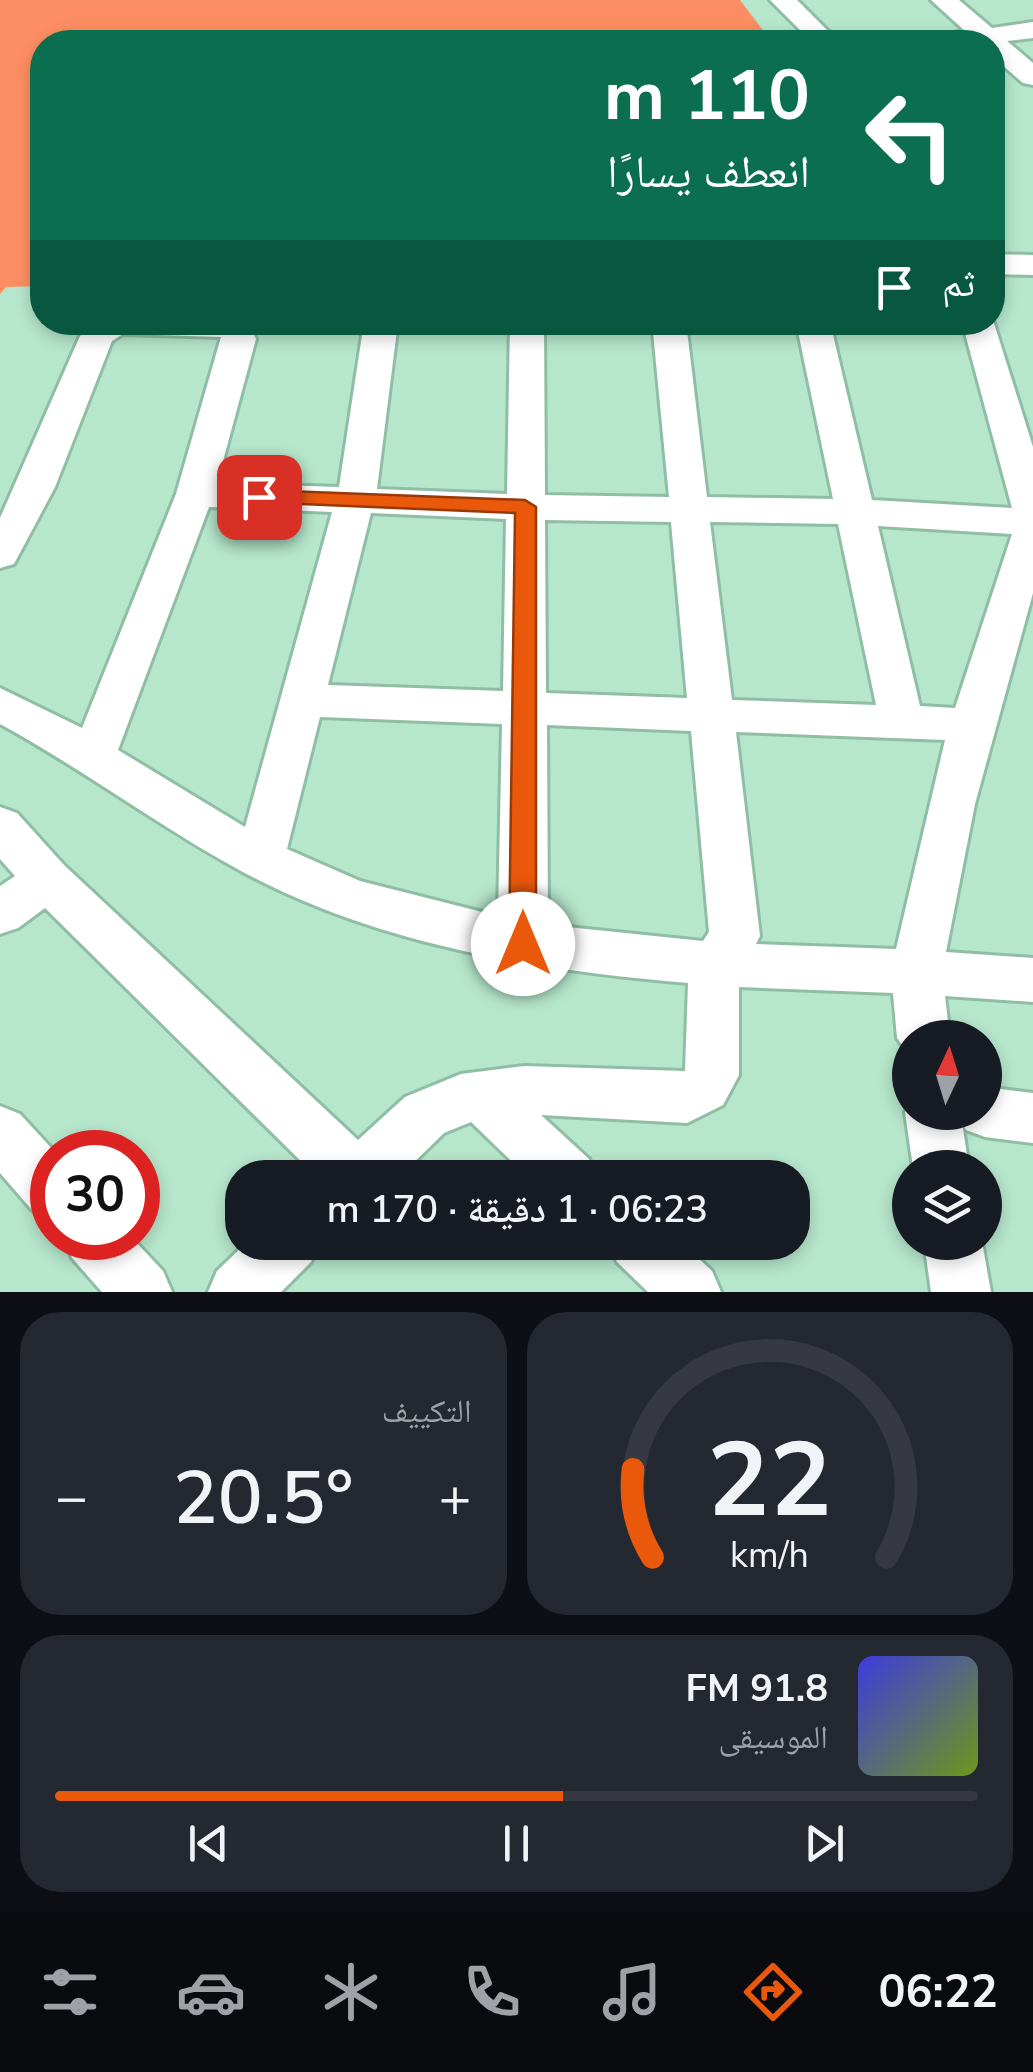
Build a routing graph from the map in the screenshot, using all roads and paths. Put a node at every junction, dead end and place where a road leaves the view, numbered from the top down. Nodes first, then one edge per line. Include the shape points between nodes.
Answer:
1 (783, 0) edge
2 (944, 0) edge
3 (814, 30) edge
4 (979, 30) edge
5 (1033, 30) edge
6 (1005, 34) edge
7 (1005, 53) edge
8 (1033, 77) edge
9 (1005, 265) edge
10 (1033, 266) edge
11 (99, 335) edge
12 (238, 335) edge
13 (379, 335) edge
14 (526, 335) edge
15 (671, 335) edge
16 (816, 335) edge
17 (983, 335) edge
18 (195, 494) junction
19 (355, 502) junction
20 (525, 507) junction
21 (691, 507) junction
22 (854, 512) junction
23 (1033, 513) edge
24 (1033, 522) edge
25 (1033, 530) edge
26 (0, 555) edge
27 (1016, 633) edge
28 (304, 700) junction
29 (0, 704) edge
30 (522, 708) junction
31 (712, 716) junction
32 (902, 723) junction
33 (974, 725) junction
34 (93, 758) junction
35 (0, 826) edge
36 (260, 857) junction
37 (48, 879) junction
38 (0, 913) edge
39 (523, 944) junction
40 (714, 966) junction
41 (917, 972) junction
42 (1033, 980) edge
43 (922, 1020) edge
44 (481, 1095) junction
45 (1002, 1114) edge
46 (1033, 1118) edge
47 (0, 1132) edge
48 (339, 1160) edge
49 (377, 1160) edge
50 (550, 1160) edge
51 (30, 1167) edge
52 (113, 1260) edge
53 (271, 1260) edge
54 (657, 1260) edge
55 (956, 1260) edge
56 (142, 1292) edge
57 (238, 1292) edge
58 (691, 1292) edge
59 (961, 1292) edge

1 - 3 street
2 - 4 street
5 - 6 street
7 - 8 street
9 - 10 street
11 - 26 street
12 - 18 street
13 - 19 street
14 - 20 street
15 - 21 street
16 - 22 street
17 - 23 street
18 - 19 street
18 - 34 street
19 - 20 street
19 - 28 street
20 - 21 street
20 - 30 street
21 - 22 street
21 - 31 street
22 - 24 street
22 - 32 street
25 - 27 street
27 - 33 street
28 - 30 street
28 - 36 street
29 - 34 street
30 - 31 street
30 - 39 street
31 - 32 street
31 - 40 street via 735,936
32 - 33 street
33 - 41 street
34 - 36 street
35 - 37 street
36 - 39 street via 348,898
37 - 38 street
37 - 48 street
39 - 40 street
40 - 41 street
40 - 44 street via 712,1074 687,1098
41 - 42 street
41 - 43 street
44 - 49 street via 431,1110
44 - 50 street
45 - 46 street
47 - 51 street
52 - 56 street
53 - 57 street
54 - 58 street
55 - 59 street

